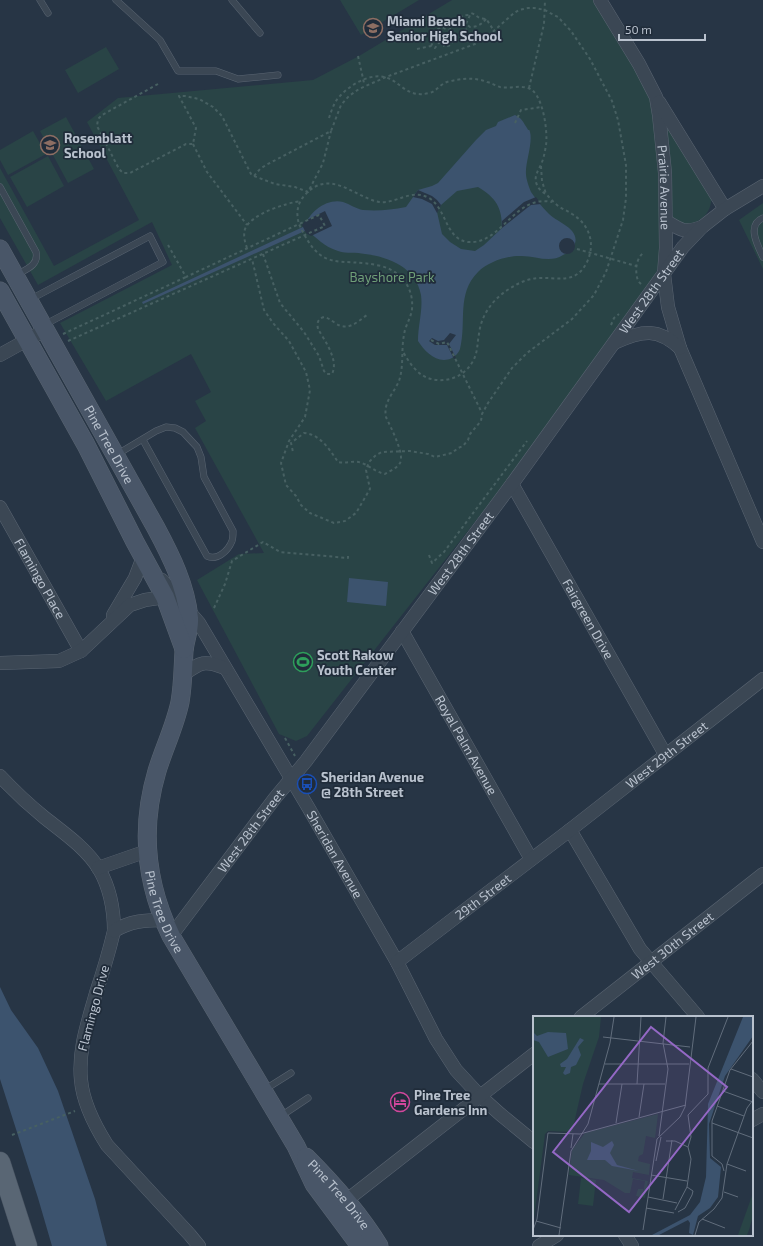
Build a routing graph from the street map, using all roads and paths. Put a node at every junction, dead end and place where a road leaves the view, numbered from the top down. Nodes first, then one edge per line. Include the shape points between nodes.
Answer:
1 (40, 0) edge
2 (116, 0) edge
3 (232, 0) edge
4 (545, 0) edge
5 (600, 0) edge
6 (545, 10) junction
7 (48, 13) dead end
8 (470, 15) junction
9 (486, 19) junction
10 (470, 27) junction
11 (494, 31) junction
12 (260, 34) dead end
13 (431, 46) junction
14 (418, 49) dead end
15 (358, 56) dead end
16 (278, 75) dead end
17 (386, 77) junction
18 (364, 82) junction
19 (158, 84) dead end
20 (529, 88) junction
21 (656, 97) junction
22 (542, 107) junction
23 (329, 118) dead end
24 (515, 123) dead end
25 (331, 131) junction
26 (193, 144) junction
27 (541, 164) junction
28 (254, 176) junction
29 (763, 186) edge
30 (0, 187) edge
31 (308, 192) junction
32 (546, 194) junction
33 (301, 201) junction
34 (553, 202) junction
35 (725, 209) junction
36 (763, 218) edge
37 (666, 222) junction
38 (299, 224) junction
39 (247, 225) junction
40 (702, 227) junction
41 (304, 236) junction
42 (168, 245) dead end
43 (248, 248) junction
44 (0, 249) edge
45 (577, 249) dead end
46 (590, 252) junction
47 (644, 252) dead end
48 (263, 254) junction
49 (763, 258) edge
50 (252, 259) junction
51 (610, 259) junction
52 (636, 266) junction
53 (664, 274) junction
54 (15, 275) junction
55 (186, 277) junction
56 (639, 289) dead end
57 (0, 291) edge
58 (29, 300) junction
59 (619, 314) dead end
60 (367, 315) dead end
61 (611, 326) dead end
62 (50, 330) junction
63 (27, 340) junction
64 (431, 340) dead end
65 (66, 342) dead end
66 (615, 343) junction
67 (680, 348) junction
68 (402, 350) junction
69 (0, 355) edge
70 (462, 373) junction
71 (482, 414) junction
72 (528, 439) dead end
73 (143, 440) junction
74 (293, 452) dead end
75 (400, 452) junction
76 (115, 456) junction
77 (367, 466) junction
78 (512, 484) junction
79 (0, 507) edge
80 (763, 542) edge
81 (429, 555) dead end
82 (348, 556) dead end
83 (143, 557) junction
84 (165, 597) junction
85 (214, 608) dead end
86 (189, 612) junction
87 (107, 627) junction
88 (402, 631) junction
89 (184, 650) junction
90 (81, 651) junction
91 (0, 663) edge
92 (225, 668) junction
93 (184, 674) junction
94 (763, 679) edge
95 (285, 738) dead end
96 (665, 754) junction
97 (298, 761) dead end
98 (0, 776) edge
99 (291, 778) junction
100 (570, 830) junction
101 (147, 851) junction
102 (531, 859) junction
103 (98, 868) junction
104 (763, 874) edge
105 (164, 920) junction
106 (114, 931) junction
107 (171, 936) junction
108 (397, 962) junction
109 (651, 962) junction
110 (582, 1016) edge
111 (697, 1016) edge
112 (533, 1055) edge
113 (291, 1073) dead end
114 (753, 1080) edge
115 (263, 1091) junction
116 (763, 1092) edge
117 (480, 1096) junction
118 (308, 1098) dead end
119 (75, 1111) dead end
120 (763, 1114) edge
121 (279, 1118) junction
122 (753, 1119) edge
123 (12, 1135) dead end
124 (533, 1141) edge
125 (296, 1146) junction
126 (0, 1162) edge
127 (347, 1200) junction
128 (6, 1201) edge
129 (555, 1236) edge
130 (626, 1236) edge
131 (26, 1246) edge
132 (199, 1246) edge
133 (360, 1246) edge
134 (379, 1246) edge
135 (539, 1246) edge
136 (632, 1246) edge

1 - 7 lane
2 - 16 lane via 160,40 178,71 216,71 238,79
3 - 12 lane
4 - 6 path
5 - 21 street, Prairie Avenue
6 - 11 path via 519,10
6 - 20 path
6 - 51 path via 561,20 584,48 612,101 618,120 625,159 626,198 620,232
8 - 9 path via 472,13
8 - 10 path via 466,22
8 - 13 path via 458,17 449,30 439,28
9 - 10 path via 480,25
9 - 11 path
10 - 13 path via 457,35 454,42 448,46 444,46 443,39 435,48
11 - 17 path via 466,48
13 - 14 path
15 - 18 path
17 - 18 path via 370,78
17 - 20 path via 406,90 421,94 432,92 444,83 465,78 503,87
17 - 25 path via 349,96 341,105
18 - 23 path via 352,86 340,96
19 - 26 path via 98,119 97,126 119,169 123,173 130,173 186,144
20 - 22 path via 535,91
21 - 35 street, Prairie Avenue
21 - 37 street, Prairie Avenue via 665,173
22 - 24 path via 521,110
22 - 27 path via 547,136
25 - 28 path via 266,165
25 - 31 path via 323,163
26 - 28 path via 196,128 179,96 199,99 222,116
26 - 39 path via 206,172
27 - 32 path
27 - 32 path via 536,173 536,181 539,189
28 - 31 path
29 - 35 street, West 28th Street
30 - 54 lane via 37,257 32,266
31 - 33 path
31 - 34 path via 319,186 334,184 345,186 380,202 415,194 425,196 439,207 452,233 459,239 469,242 485,239 530,203 541,200
32 - 34 path
33 - 38 path via 297,214
33 - 39 path via 283,204
34 - 46 path via 585,225 592,242
35 - 40 street, West 28th Street
36 - 49 lane via 759,219 754,229 754,239
37 - 40 street via 682,230 690,231
37 - 53 street, Prairie Avenue
38 - 41 path
38 - 41 path via 320,215 325,226
38 - 43 path
39 - 43 path via 244,236
40 - 53 street, West 28th Street via 683,247
41 - 48 path
41 - 68 path via 315,251 330,260 385,267 404,280 411,293 412,306
42 - 55 path
43 - 55 path
44 - 54 main road, Pine Tree Drive
45 - 46 path
46 - 51 path
46 - 70 path via 583,268 572,277 562,280 542,278 525,281 496,298 486,311 481,324 475,358
47 - 52 path
48 - 50 path
48 - 60 path via 280,303 304,332 327,374 332,374 334,364 318,329 319,319 324,316 340,326 347,327
50 - 65 path
50 - 77 path via 264,310 289,341 306,372 310,390 305,417 289,442 281,463 286,485 310,513 334,523 345,521 356,513 370,489
51 - 52 path
51 - 71 path via 600,284 586,304 572,319 520,360
52 - 56 path via 638,282 641,285
53 - 66 street, West 28th Street
53 - 67 street, Prairie Avenue via 668,307
54 - 58 main road, Pine Tree Drive
55 - 62 path
57 - 63 main road, Pine Tree Drive
58 - 62 main road, Pine Tree Drive
58 - 62 lane via 150,236 163,262
59 - 61 path
62 - 63 street
62 - 76 main road, Pine Tree Drive
63 - 69 street
63 - 83 main road, Pine Tree Drive via 86,445
64 - 70 path via 439,344 447,342
66 - 67 street via 637,333 649,332 670,339
66 - 78 street, West 28th Street
67 - 80 street, Prairie Avenue
68 - 70 path via 416,370 428,378 447,380
68 - 75 path via 399,378 386,411
70 - 71 path
71 - 75 path via 481,421 468,440 452,453 435,457 415,451
72 - 81 path via 444,552 432,564
73 - 73 lane via 207,556 210,558 222,554 233,540 233,531 204,477 202,457 197,447 183,432 175,428 166,427
73 - 76 lane
74 - 77 path via 291,443 304,433 310,433 327,445 338,462 353,461
75 - 77 path via 382,452
75 - 77 path via 399,464 384,474
76 - 86 main road, Pine Tree Drive via 173,562
78 - 88 street, West 28th Street
78 - 96 street, Fairgreen Drive
79 - 90 street, Flamingo Place
82 - 85 path via 280,552 263,542 232,561
83 - 84 main road, Pine Tree Drive
83 - 86 street, Sheridan Avenue
83 - 87 street via 135,578
84 - 87 street via 134,603 124,609
84 - 89 main road, Pine Tree Drive
86 - 89 main road, Pine Tree Drive via 190,625
86 - 92 street, Sheridan Avenue via 199,623
87 - 90 street
88 - 99 street, West 28th Street
88 - 102 street, Royal Palm Avenue
89 - 93 main road, Pine Tree Drive
90 - 91 street via 59,661
92 - 93 street via 203,662
92 - 99 street, Sheridan Avenue
93 - 101 main road, Pine Tree Drive via 177,715 152,793 147,822
94 - 96 street, West 29th Street
95 - 97 path
96 - 100 street, West 29th Street
98 - 103 street, Flamingo Drive via 36,811 76,842
99 - 107 street, West 28th Street
99 - 108 street, Sheridan Avenue
100 - 102 street, 29th Street
100 - 109 street via 640,949
101 - 103 street
101 - 105 main road, Pine Tree Drive via 153,890
102 - 108 street, 29th Street
103 - 106 street, Flamingo Drive via 110,896
104 - 109 street, West 30th Street
105 - 106 street via 140,920
105 - 107 main road, Pine Tree Drive
106 - 132 street, Flamingo Drive via 84,1035 81,1081 87,1106 98,1132 107,1145
107 - 115 main road, Pine Tree Drive
108 - 117 street, Sheridan Avenue via 436,1039 456,1070
109 - 110 street, West 30th Street
109 - 111 street
112 - 117 street
113 - 115 lane
114 - 116 street
115 - 121 main road, Pine Tree Drive
117 - 124 street, Sheridan Avenue
117 - 127 street
118 - 121 lane
119 - 123 path
120 - 122 street
121 - 125 main road, Pine Tree Drive
125 - 127 main road, Pine Tree Drive
125 - 133 main road, Pine Tree Drive via 314,1184
126 - 128 main road
127 - 134 main road, Pine Tree Drive
128 - 131 main road
129 - 135 street
130 - 136 street

